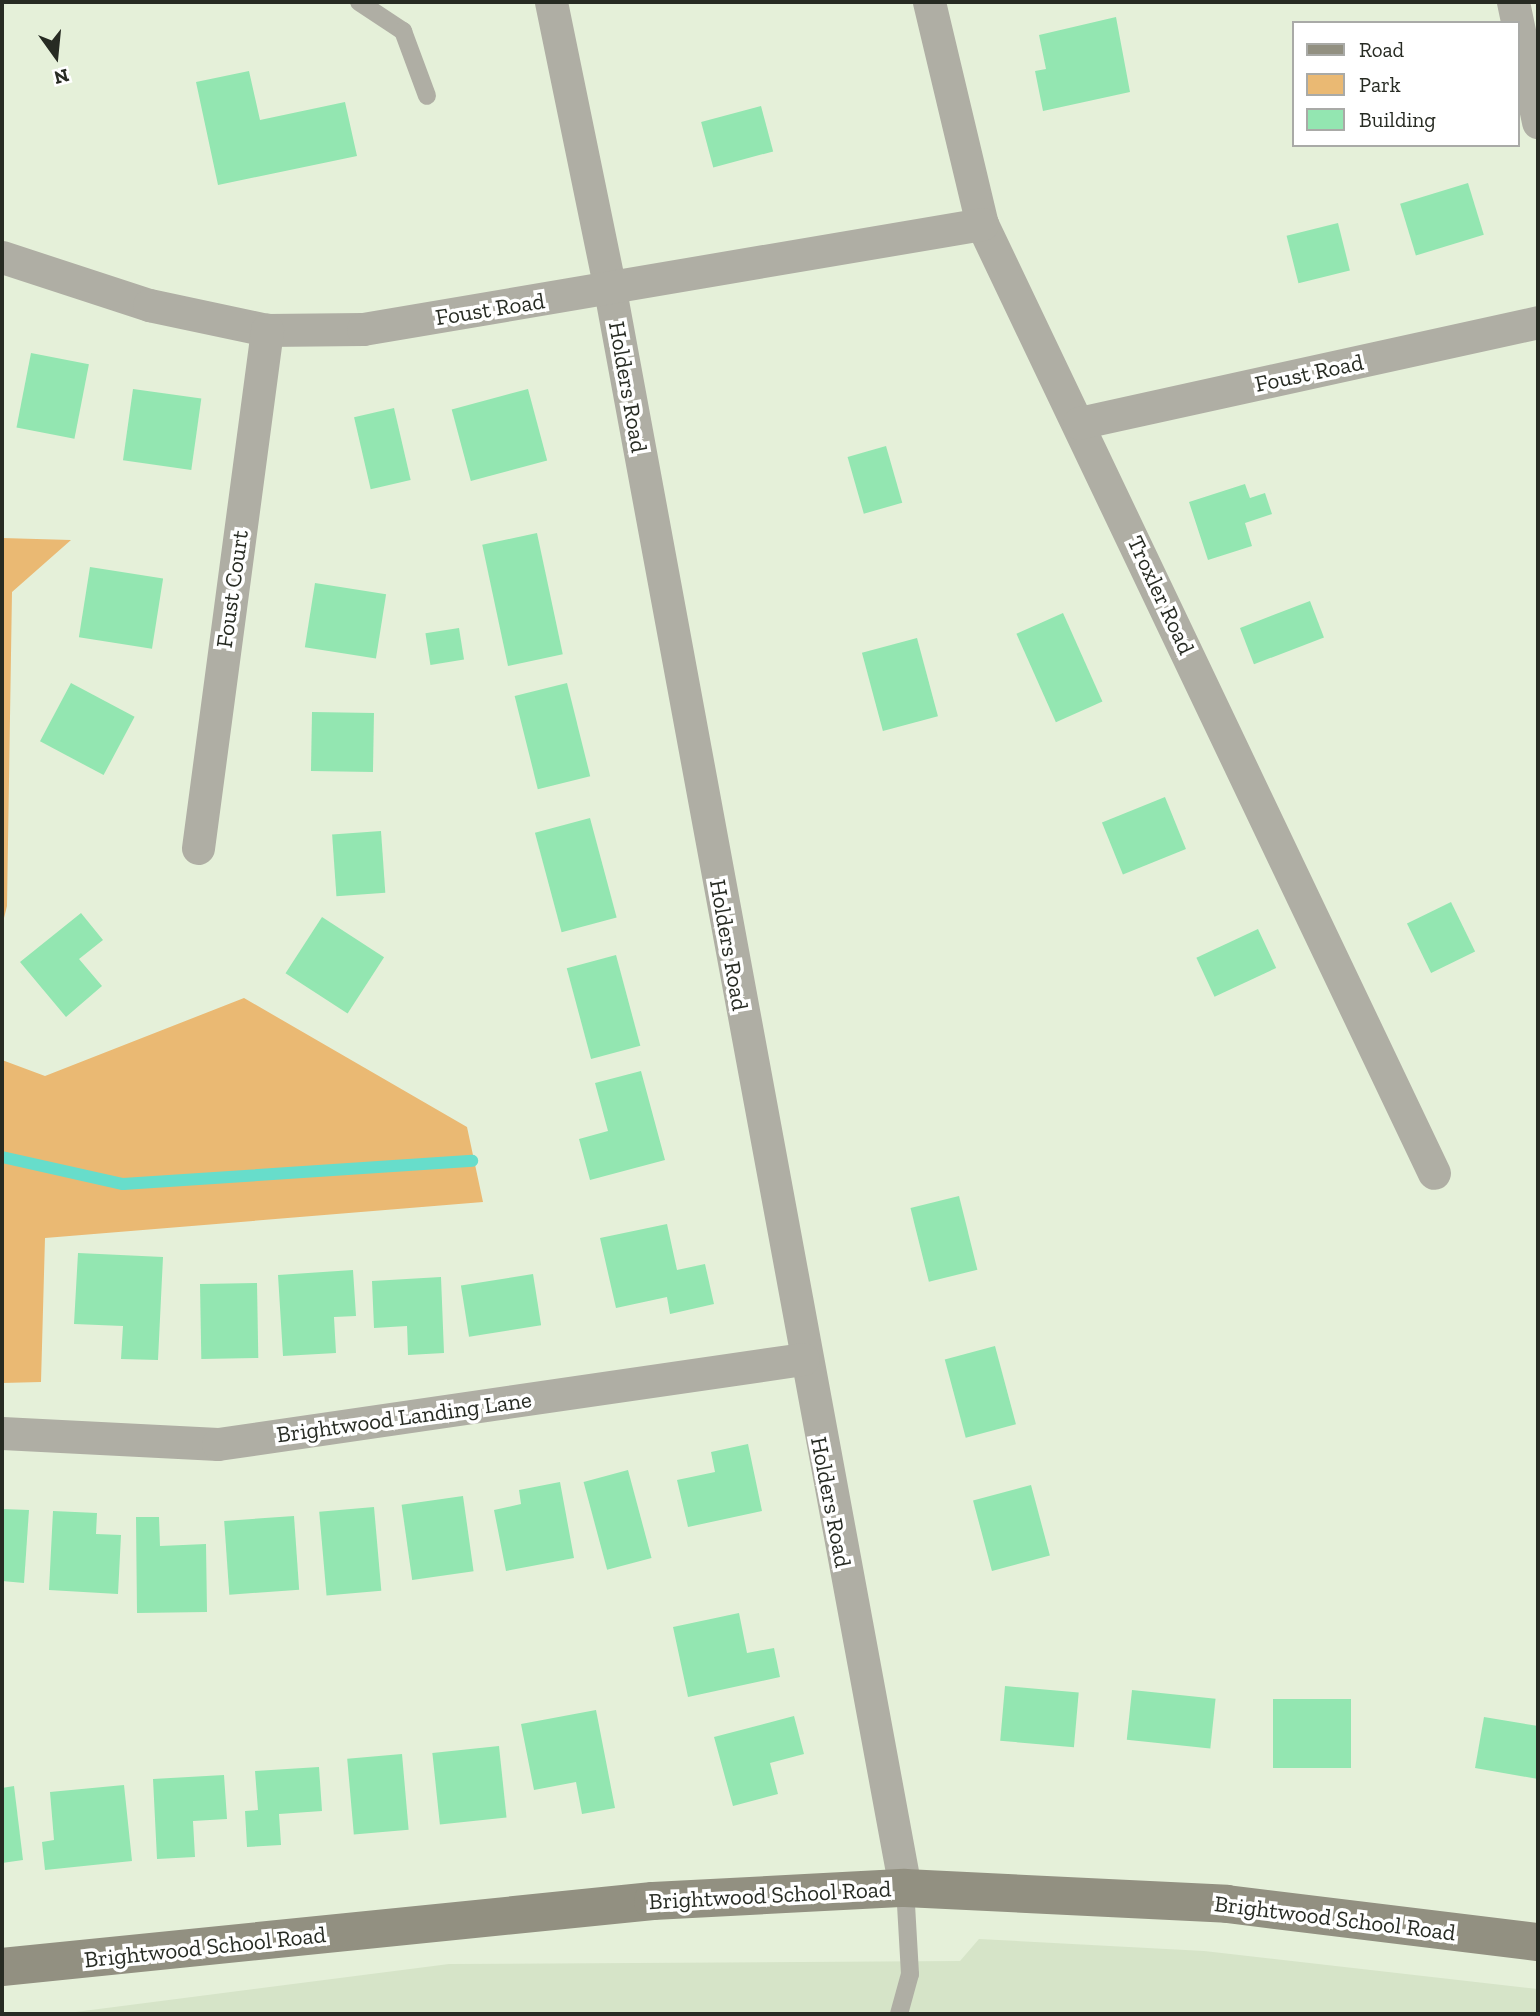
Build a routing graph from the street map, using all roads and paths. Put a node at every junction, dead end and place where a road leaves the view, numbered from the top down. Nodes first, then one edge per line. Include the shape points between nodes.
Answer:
1 (359, 2) edge
2 (551, 2) edge
3 (929, 2) edge
4 (1513, 2) edge
5 (1517, 21) edge
6 (1519, 31) edge
7 (427, 96) dead end
8 (1538, 122) edge
9 (982, 224) junction
10 (2, 257) edge
11 (610, 290) junction
12 (1538, 322) edge
13 (267, 330) junction
14 (1079, 424) junction
15 (198, 848) dead end
16 (1434, 1173) dead end
17 (803, 1359) junction
18 (2, 1433) edge
19 (905, 1888) junction
20 (1538, 1942) edge
21 (2, 1967) edge
22 (899, 2014) edge

1 - 7 lane via 403,31
2 - 11 street, Holders Road
3 - 9 street, Troxler Road
4 - 5 street
6 - 8 street
9 - 11 street, Foust Road
9 - 14 street, Troxler Road
10 - 13 street, Foust Road via 149,305
11 - 13 street, Foust Road via 363,329
11 - 17 street, Holders Road
12 - 14 street, Foust Road
13 - 15 street, Foust Court
14 - 16 street, Troxler Road
17 - 18 street, Brightwood Landing Lane via 218,1444
17 - 19 street, Holders Road
19 - 20 main road, Brightwood School Road via 1227,1904
19 - 21 main road, Brightwood School Road via 653,1901
19 - 22 lane via 910,1973

